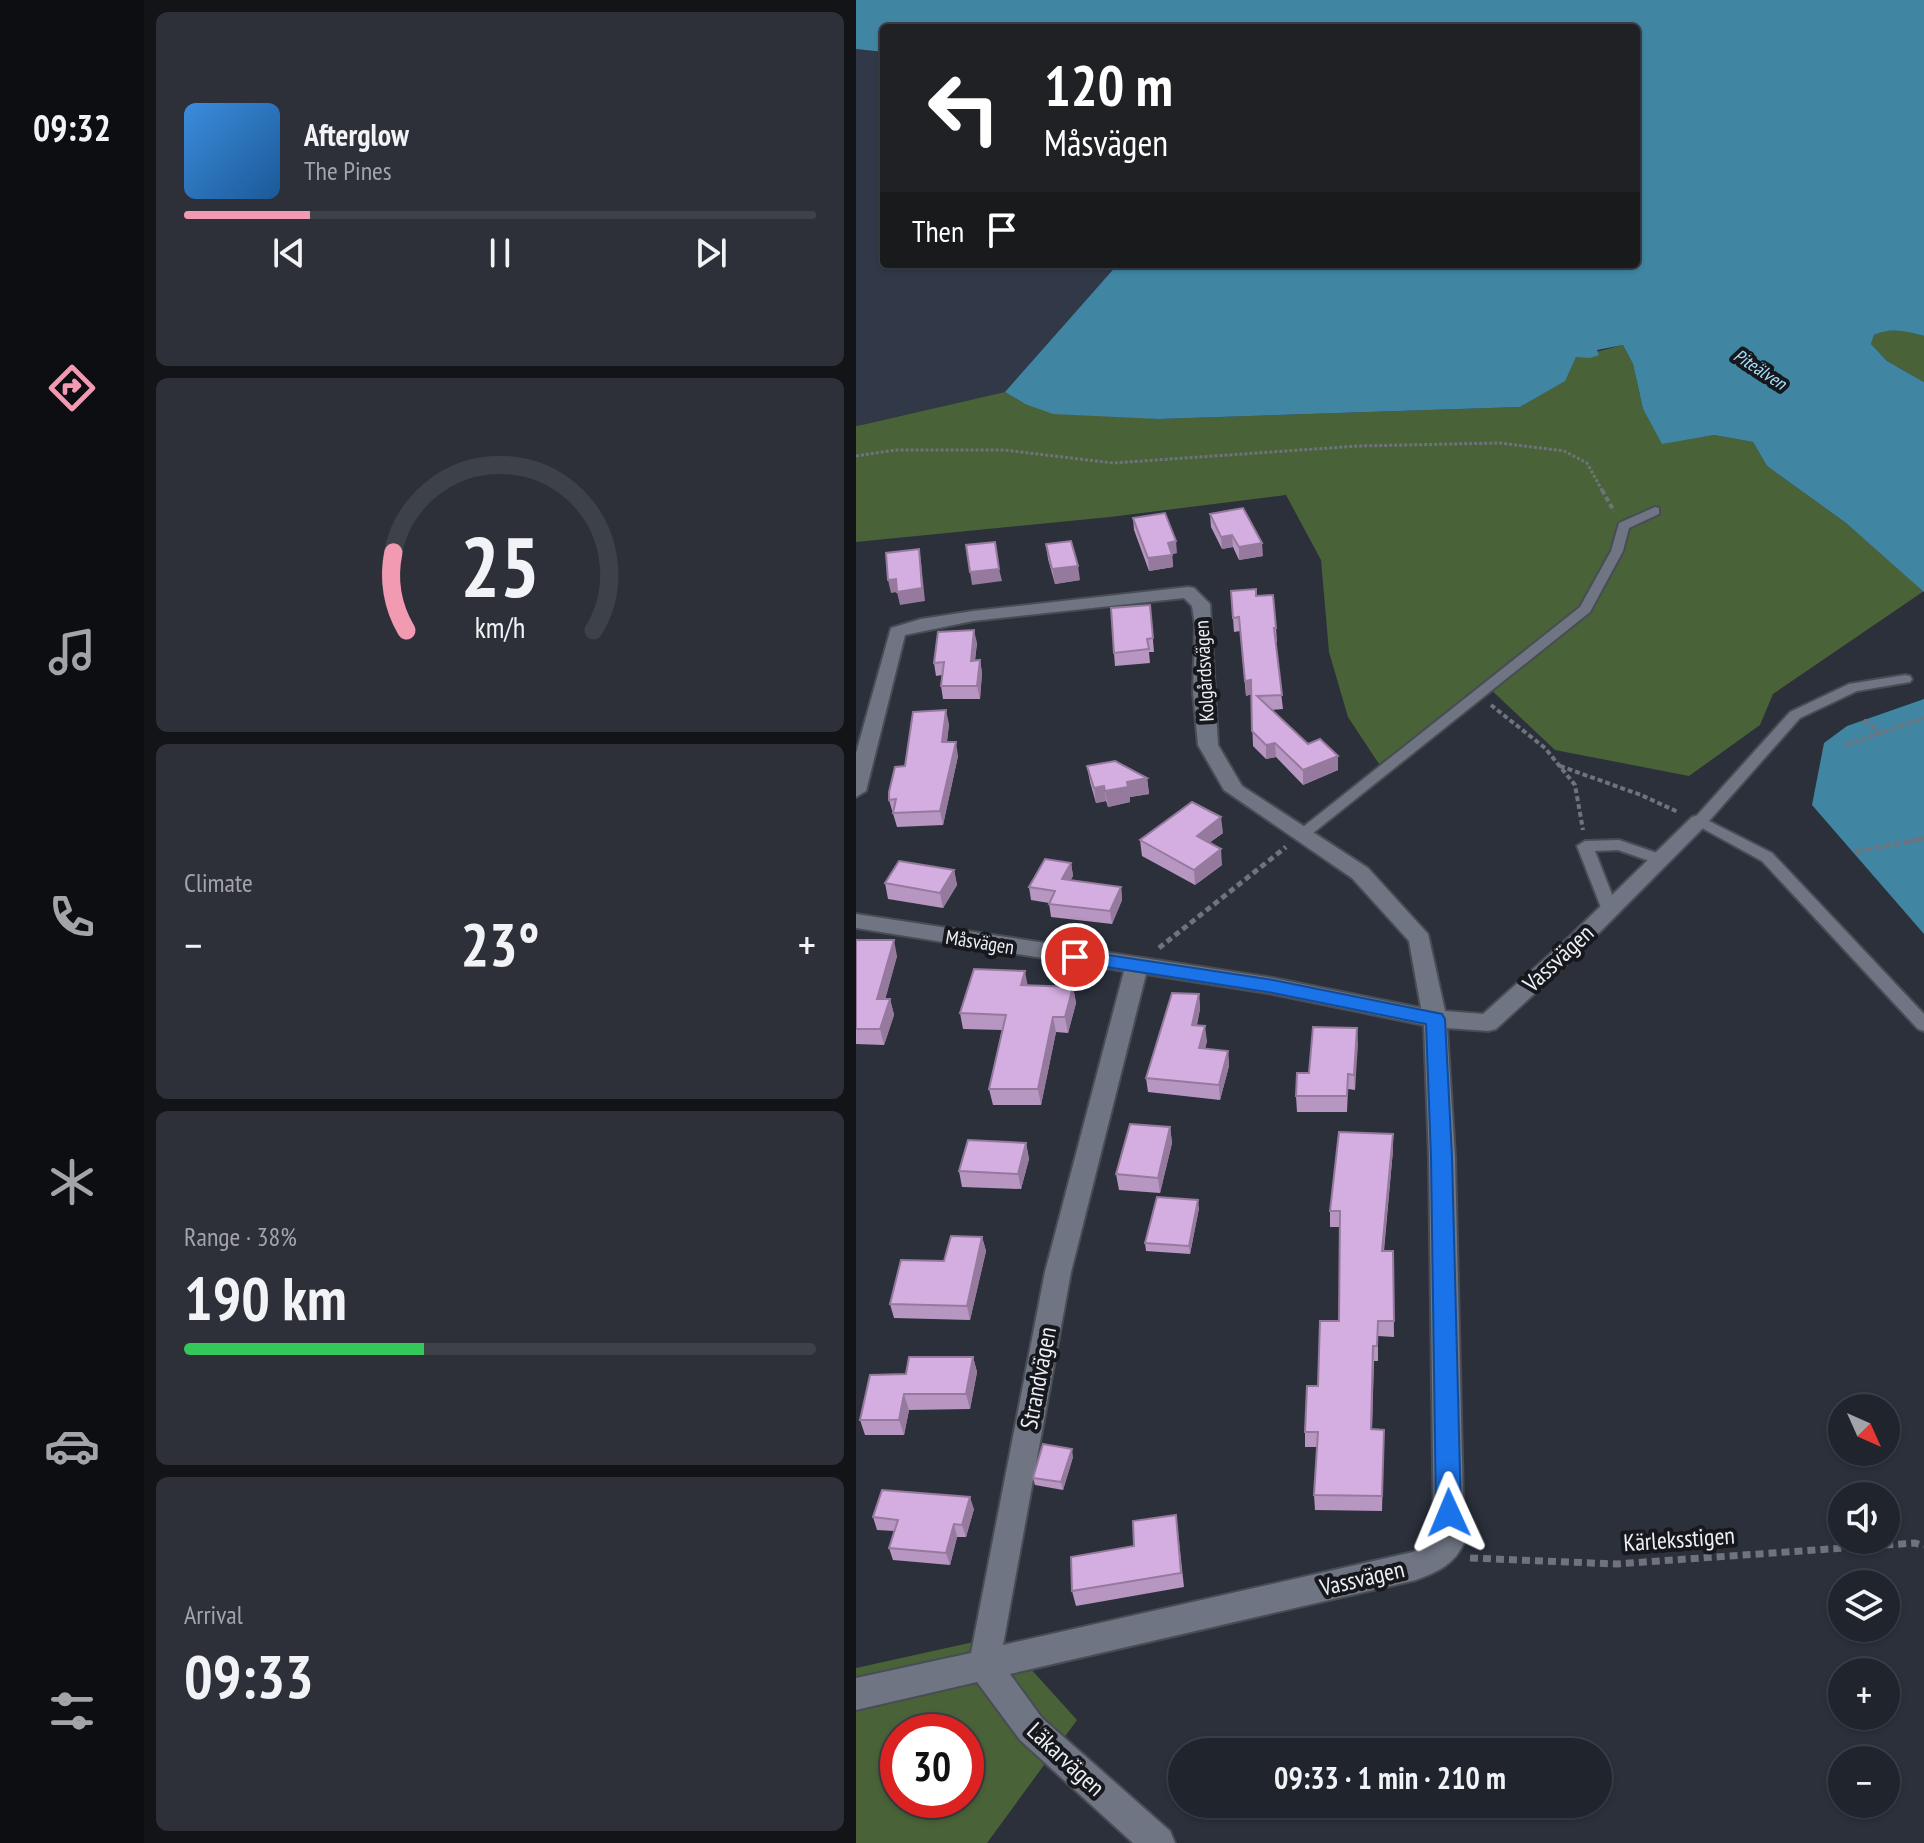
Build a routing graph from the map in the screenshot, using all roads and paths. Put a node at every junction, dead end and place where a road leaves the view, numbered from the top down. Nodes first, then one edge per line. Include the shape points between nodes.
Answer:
1 (856, 456) edge
2 (1655, 511) dead end
3 (1623, 526) junction
4 (1905, 679) dead end
5 (1478, 695) junction
6 (1924, 718) edge
7 (1864, 720) dead end
8 (1880, 733) junction
9 (1846, 745) dead end
10 (1560, 766) junction
11 (856, 791) edge
12 (1699, 822) junction
13 (1303, 834) junction
14 (1924, 838) edge
15 (1585, 846) junction
16 (1855, 852) dead end
17 (1661, 860) junction
18 (1610, 910) junction
19 (856, 921) edge
20 (1137, 966) junction
21 (1435, 1019) junction
22 (1924, 1025) edge
23 (1924, 1546) edge
24 (1436, 1557) junction
25 (984, 1665) junction
26 (856, 1694) edge
27 (1158, 1843) edge

1 - 3 path via 895,450 1004,450 1113,463 1358,446 1500,443 1564,451 1587,463
2 - 3 lane
3 - 5 lane via 1617,551 1585,609
4 - 12 lane via 1854,687 1795,715
5 - 10 path
5 - 13 lane
6 - 8 path
7 - 8 path
8 - 9 path
10 - 12 path
10 - 15 path via 1575,785
11 - 13 street, Kolgårdsvägen via 897,632 973,616 1188,592 1201,604 1204,625 1208,745 1234,790
12 - 17 street, Vassvägen
12 - 22 lane via 1767,857
13 - 20 path
13 - 21 street, Kolgårdsvägen via 1360,873 1420,939
14 - 16 path
15 - 17 lane via 1619,845
15 - 18 lane
17 - 18 street, Vassvägen
18 - 21 street, Vassvägen via 1488,1023
19 - 20 street, Måsvägen
20 - 21 street, Måsvägen via 1273,986
20 - 25 street, Strandvägen via 1058,1272
21 - 24 street via 1449,1543
23 - 24 path, Kärleksstigen via 1616,1564
24 - 25 street, Vassvägen via 1416,1566
25 - 26 street
25 - 27 street, Läkarvägen via 1031,1729

